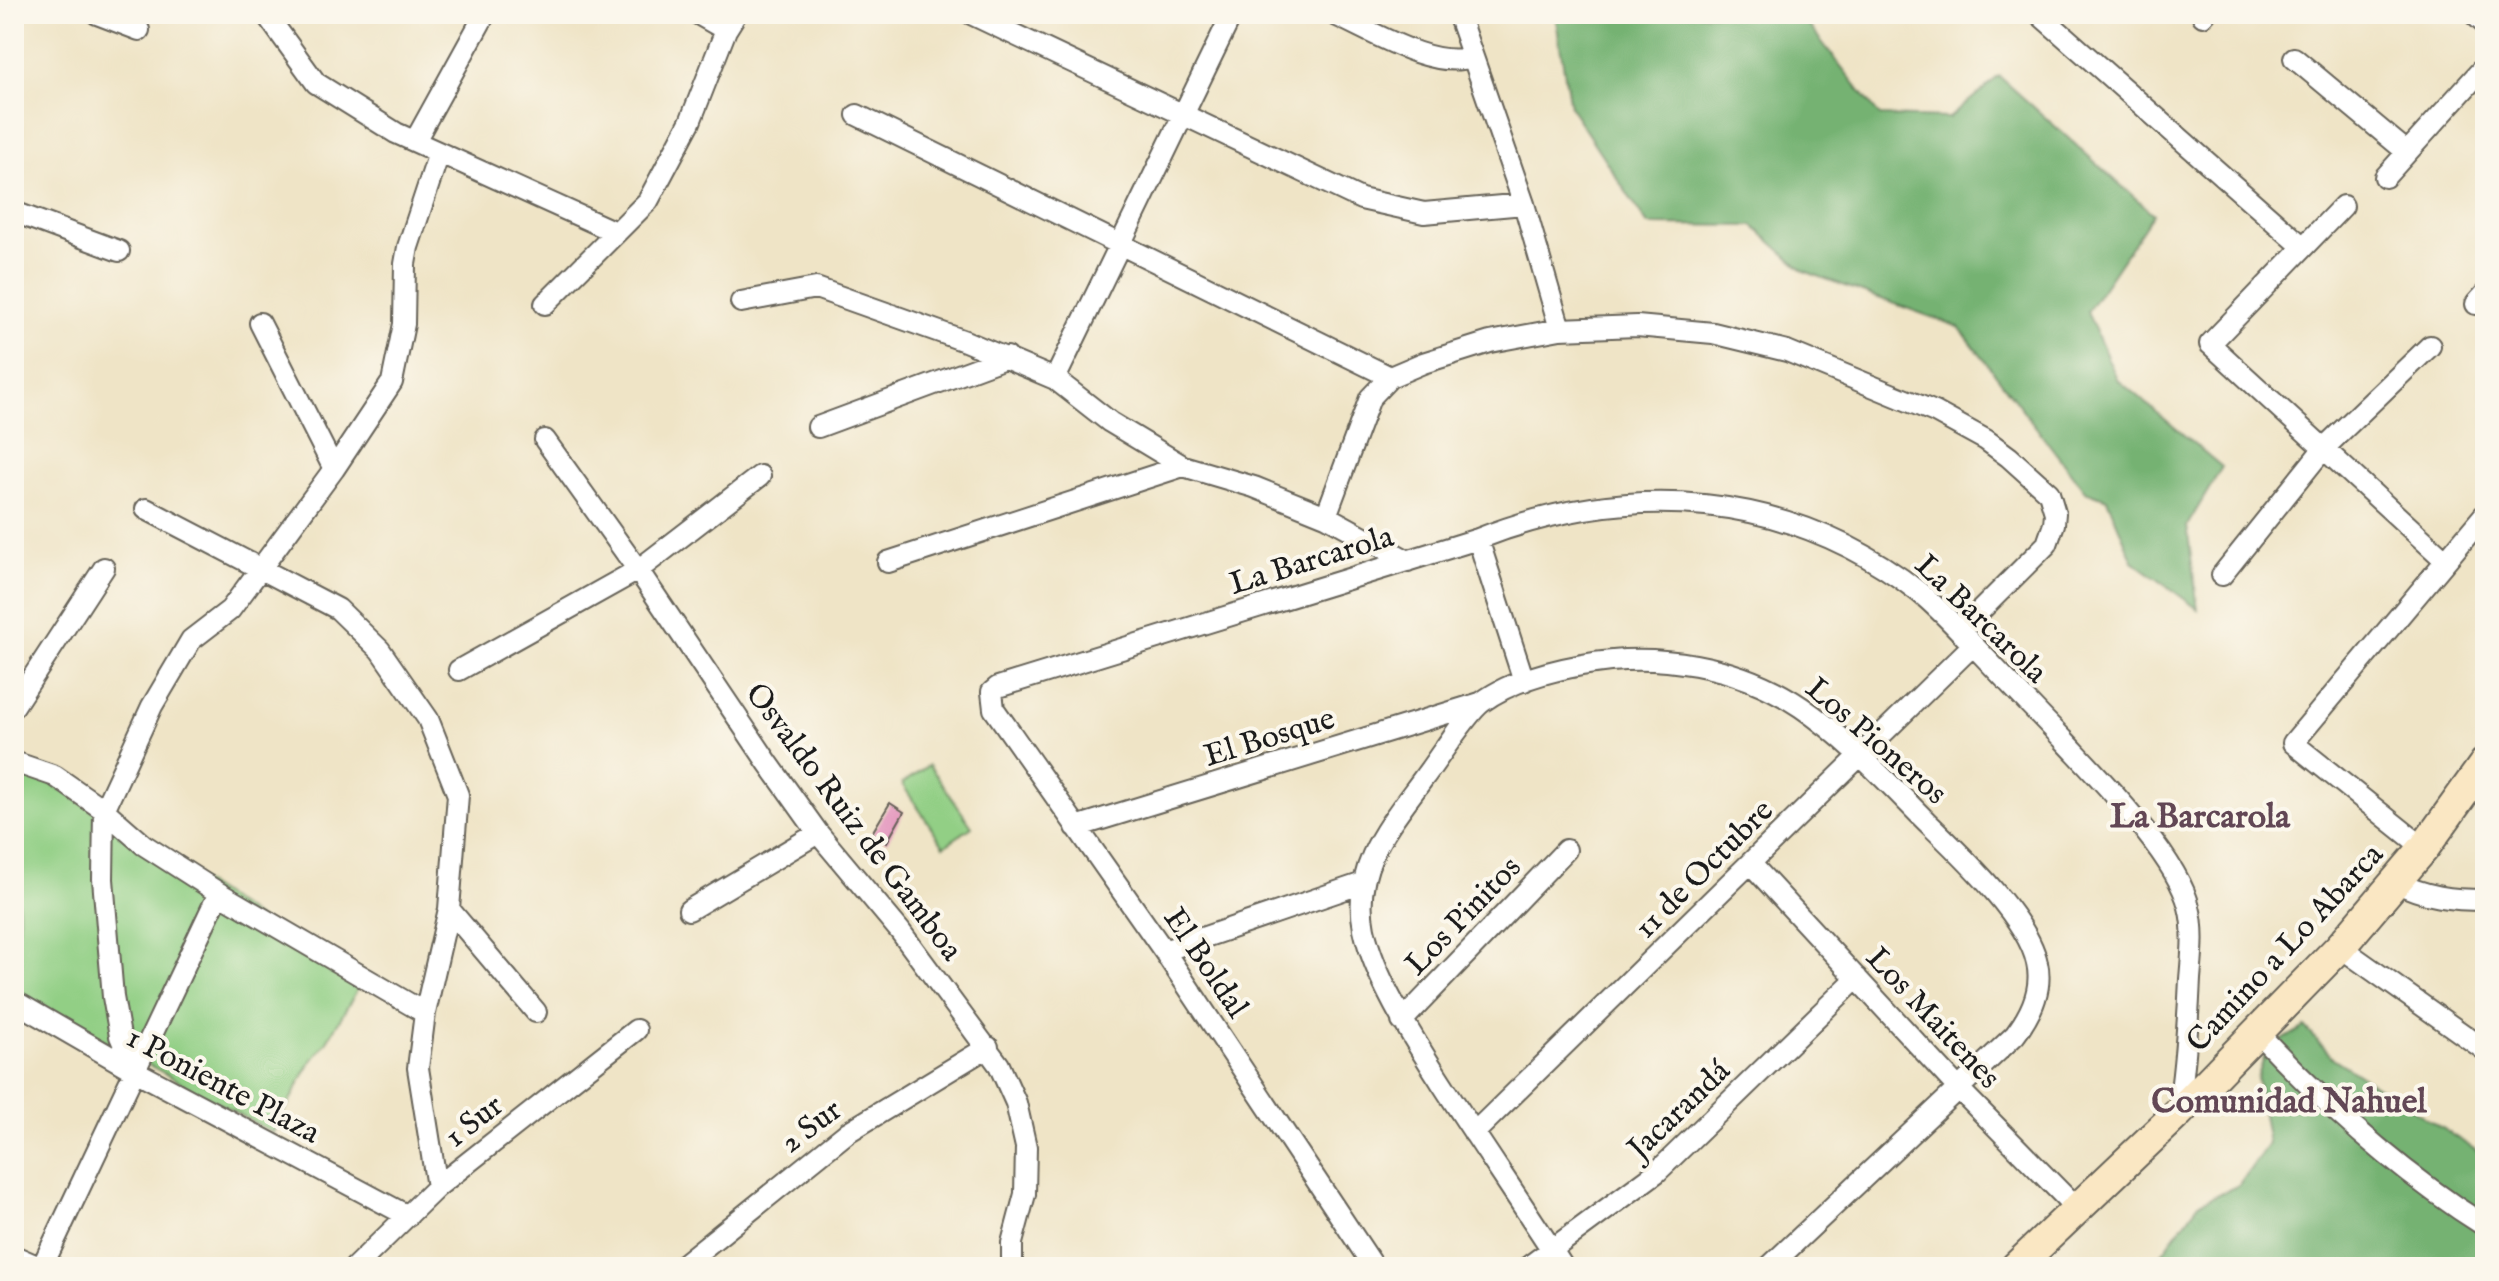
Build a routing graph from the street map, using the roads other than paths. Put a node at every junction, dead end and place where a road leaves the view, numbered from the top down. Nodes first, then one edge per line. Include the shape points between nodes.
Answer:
1 (97, 14) edge
2 (266, 14) edge
3 (485, 14) edge
4 (698, 14) edge
5 (971, 14) edge
6 (1232, 14) edge
7 (1333, 14) edge
8 (1458, 14) edge
9 (2039, 14) edge
10 (2474, 14) edge
11 (731, 22) edge
12 (2485, 24) edge
13 (139, 30) dead end
14 (1471, 57) junction
15 (2294, 58) dead end
16 (2485, 66) edge
17 (857, 115) dead end
18 (1183, 115) junction
19 (415, 141) junction
20 (2407, 152) junction
21 (439, 153) junction
22 (2385, 177) dead end
23 (1524, 204) junction
24 (2343, 206) dead end
25 (14, 212) edge
26 (615, 232) junction
27 (1121, 243) junction
28 (2302, 246) junction
29 (119, 251) dead end
30 (741, 302) dead end
31 (545, 304) dead end
32 (260, 323) dead end
33 (1560, 329) junction
34 (2430, 346) dead end
35 (1007, 357) junction
36 (1390, 377) junction
37 (1055, 379) junction
38 (818, 427) dead end
39 (545, 440) dead end
40 (2324, 448) junction
41 (1183, 466) junction
42 (334, 469) junction
43 (760, 476) dead end
44 (146, 509) dead end
45 (2485, 514) edge
46 (1326, 516) junction
47 (1478, 539) junction
48 (2445, 560) junction
49 (1408, 561) junction
50 (888, 562) dead end
51 (104, 568) dead end
52 (259, 569) junction
53 (638, 570) junction
54 (2222, 575) dead end
55 (1966, 638) junction
56 (459, 670) dead end
57 (1524, 681) junction
58 (992, 692) joint
59 (1480, 703) junction
60 (14, 706) edge
61 (1860, 755) junction
62 (14, 762) edge
63 (2485, 763) edge
64 (104, 810) junction
65 (1076, 827) junction
66 (818, 833) junction
67 (2424, 848) junction
68 (1566, 850) dead end
69 (1751, 864) junction
70 (2396, 882) junction
71 (1363, 883) junction
72 (219, 893) junction
73 (2485, 900) edge
74 (449, 909) junction
75 (689, 910) dead end
76 (2340, 947) junction
77 (1164, 951) junction
78 (1857, 978) junction
79 (14, 1001) edge
80 (536, 1012) dead end
81 (425, 1013) junction
82 (1402, 1021) junction
83 (636, 1030) dead end
84 (2257, 1032) junction
85 (988, 1047) junction
86 (2485, 1050) edge
87 (135, 1071) junction
88 (1959, 1089) junction
89 (2178, 1113) junction
90 (1474, 1133) junction
91 (437, 1187) junction
92 (2077, 1209) junction
93 (408, 1216) junction
94 (2485, 1226) edge
95 (14, 1256) edge
96 (1558, 1259) edge
97 (41, 1267) edge
98 (355, 1267) edge
99 (680, 1267) edge
100 (1012, 1267) edge
101 (1374, 1267) edge
102 (1528, 1267) edge
103 (1769, 1267) edge
104 (2016, 1267) edge

1 - 13 street
2 - 19 street via 316,83
3 - 19 street
4 - 11 street
5 - 18 street
6 - 18 street
7 - 14 street via 1433,58
8 - 14 street
9 - 28 street
10 - 12 street
11 - 26 street via 690,122 648,201
14 - 23 street
15 - 20 street
16 - 20 street
17 - 27 street
18 - 23 street via 1361,199 1424,213
18 - 27 street
19 - 21 street
20 - 22 street
21 - 26 street
21 - 42 street via 408,247 404,324 392,382
23 - 33 street
24 - 28 street
25 - 29 street
26 - 31 street
27 - 36 street
27 - 37 street
28 - 40 street via 2210,344
30 - 35 street via 816,288
32 - 42 street
33 - 36 street, 11 de Octubre via 1490,342
33 - 55 street, 11 de Octubre via 1675,328 1787,351 1935,412 2009,457 2049,493 2055,513 2051,534
34 - 40 street
35 - 37 street
35 - 38 street
36 - 46 street via 1370,398
37 - 41 street via 1110,422
39 - 53 street, Osvaldo Ruiz de Gamboa
40 - 48 street
40 - 54 street
41 - 46 street
41 - 50 street
42 - 52 street
43 - 53 street
44 - 52 street
45 - 48 street
46 - 49 street
47 - 49 street, La Barcarola
47 - 55 street, La Barcarola via 1592,506 1651,502 1723,507 1793,524 1861,553 1921,593
47 - 57 street
48 - 67 street via 2293,743
49 - 58 street, La Barcarola
51 - 60 street
52 - 64 street via 230,610 191,640 152,706
52 - 74 street via 338,609 380,650 428,719 458,795
53 - 56 street
53 - 66 street, Osvaldo Ruiz de Gamboa
55 - 61 street, 11 de Octubre
55 - 89 street, La Barcarola via 2102,781 2183,888 2192,946 2187,1060
57 - 59 street, Los Pioneros
57 - 61 street, Los Pioneros via 1568,667 1621,660 1702,666 1778,694
58 - 65 street, El Boldal via 994,709
59 - 65 street, El Bosque
59 - 71 street, Los Pioneros via 1382,834
61 - 69 street, 11 de Octubre
61 - 88 street, Los Pioneros via 1994,892 2026,936 2037,963 2038,988 2023,1024
62 - 64 street via 55,776
63 - 67 main road, Camino a Lo Abarca
64 - 72 street via 144,845
64 - 87 street via 103,879 113,997 120,1036
65 - 77 street, El Boldal
66 - 75 street
66 - 85 street, Osvaldo Ruiz de Gamboa
67 - 70 main road, Camino a Lo Abarca
68 - 82 street, Los Pinitos
69 - 78 street, Los Maitenes
69 - 90 street, 11 de Octubre
70 - 73 street via 2440,898
70 - 76 main road, Camino a Lo Abarca
71 - 77 street
71 - 82 street, Los Pioneros via 1364,931
72 - 81 street
72 - 87 street
74 - 80 street
74 - 81 street
76 - 84 main road, Camino a Lo Abarca
76 - 86 street
77 - 101 street, El Boldal
78 - 88 street, Los Maitenes
78 - 96 street, Jacarandá via 1657,1172
79 - 87 street, 1 Poniente Plaza
81 - 91 street via 418,1068
82 - 90 street, Los Pioneros
83 - 91 street, 1 Sur
84 - 89 main road, Camino a Lo Abarca
84 - 94 street via 2357,1131
85 - 99 street, 2 Sur via 848,1132
85 - 100 street, Osvaldo Ruiz de Gamboa via 1016,1103 1026,1147 1025,1194 1012,1243
87 - 93 street, 1 Poniente Plaza
87 - 97 street
88 - 92 street, Los Maitenes
88 - 103 street, Los Pioneros
89 - 92 main road, Camino a Lo Abarca
90 - 96 street, Los Pioneros
91 - 93 street, 1 Sur
92 - 104 main road, Camino a Lo Abarca
93 - 98 street, 1 Sur
95 - 97 street
96 - 102 street, Jacarandá

